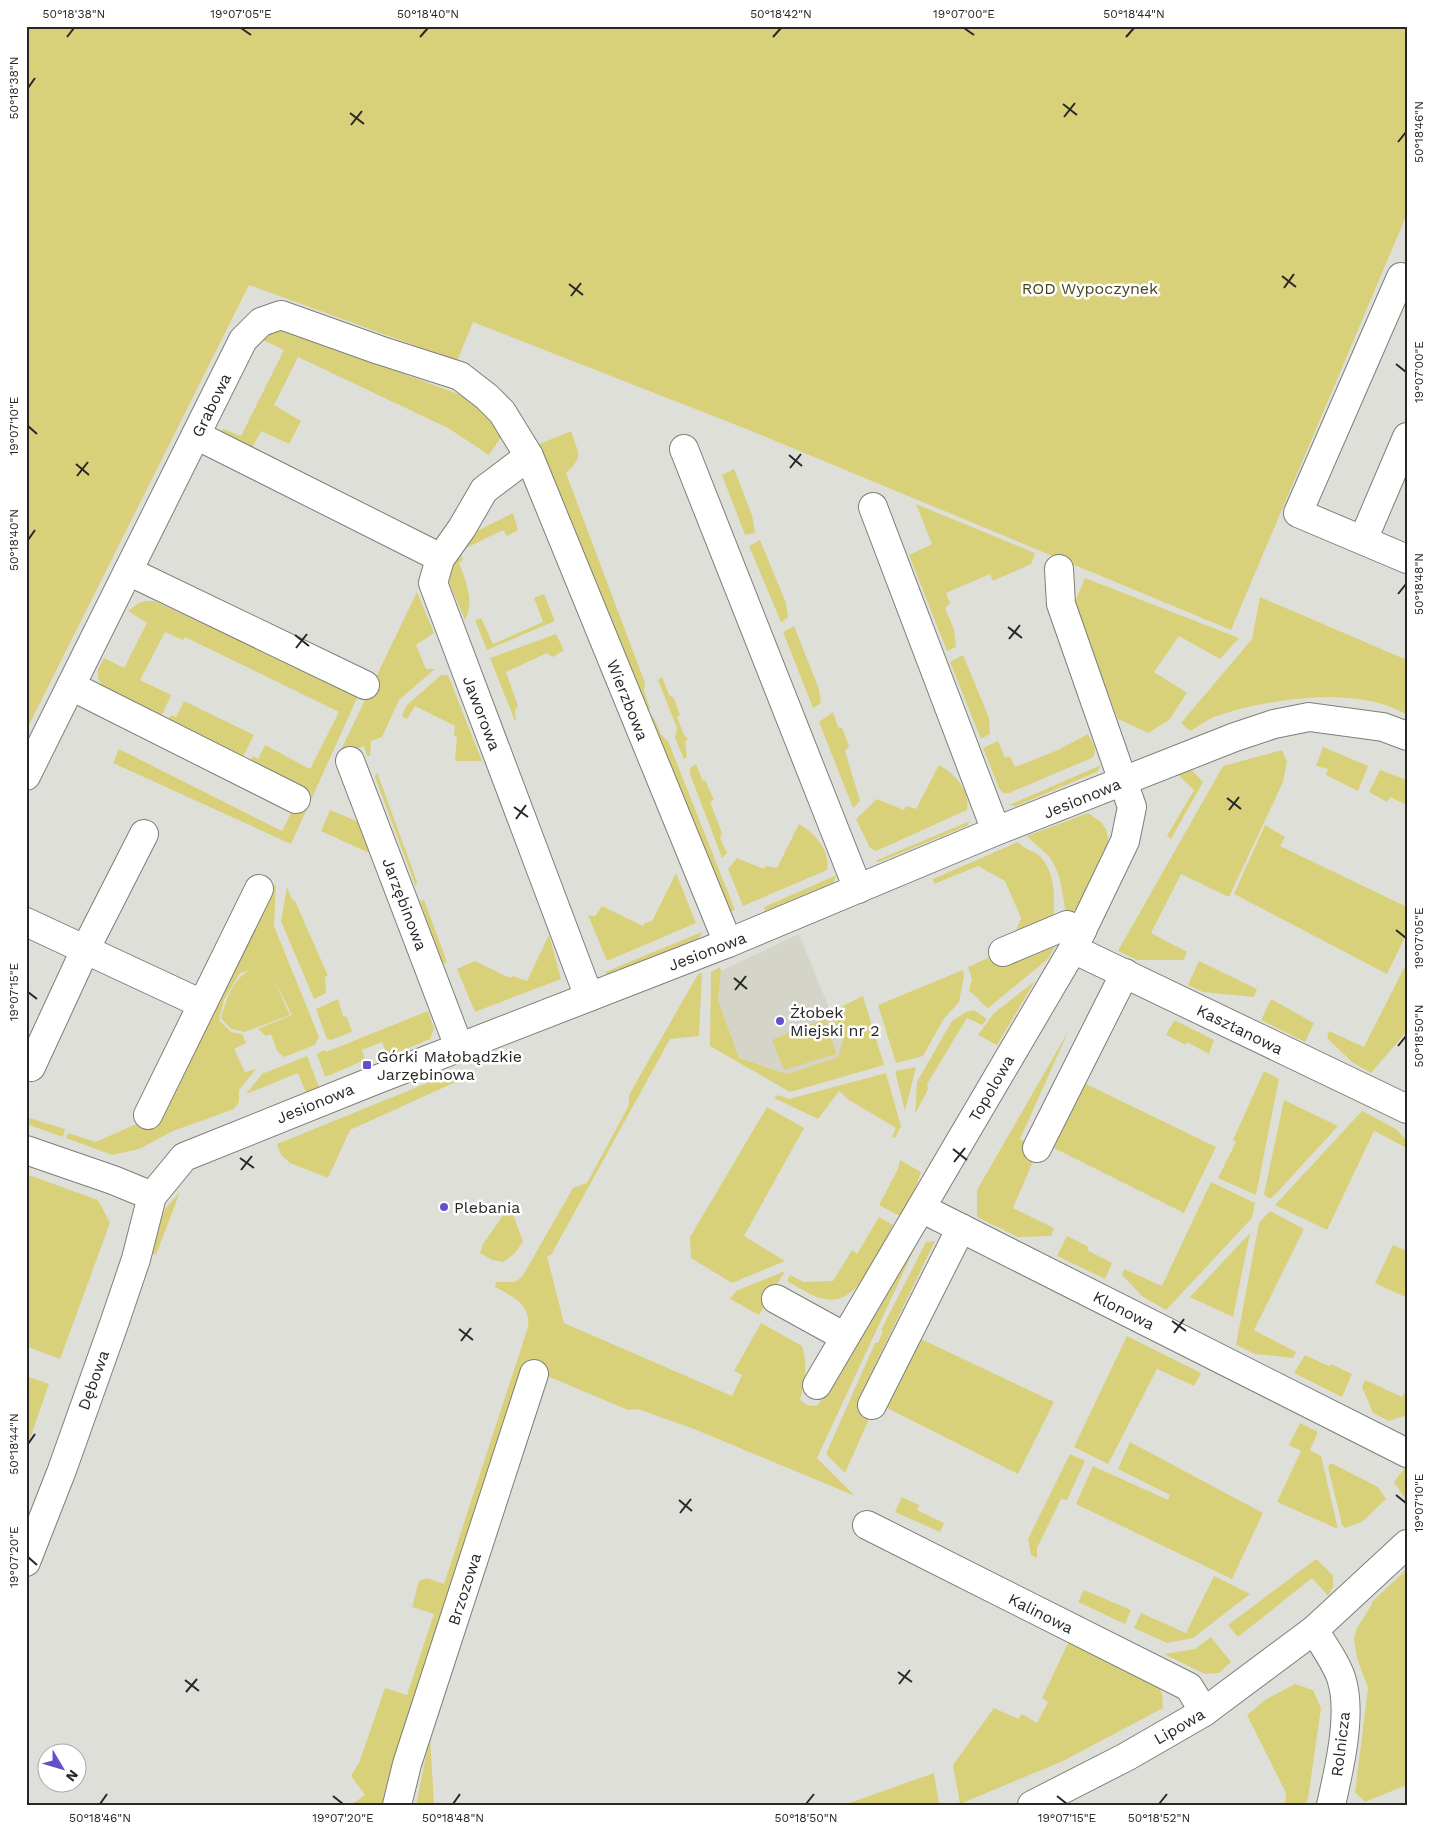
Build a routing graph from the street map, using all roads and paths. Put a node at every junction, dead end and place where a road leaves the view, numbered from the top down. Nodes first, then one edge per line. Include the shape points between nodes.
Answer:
1 (1407, 279) edge
2 (196, 435) junction
3 (1407, 437) edge
4 (684, 449) dead end
5 (529, 456) junction
6 (873, 507) dead end
7 (1363, 540) junction
8 (429, 552) dead end
9 (1407, 559) edge
10 (1059, 569) dead end
11 (128, 571) junction
12 (365, 685) dead end
13 (71, 686) junction
14 (1407, 736) edge
15 (350, 761) dead end
16 (26, 776) edge
17 (1124, 781) junction
18 (296, 798) dead end
19 (996, 832) junction
20 (144, 834) dead end
21 (858, 889) junction
22 (259, 890) dead end
23 (26, 922) edge
24 (1077, 940) junction
25 (728, 943) junction
26 (85, 950) junction
27 (1003, 952) dead end
28 (1125, 973) junction
29 (589, 997) junction
30 (202, 1004) junction
31 (459, 1047) junction
32 (31, 1067) dead end
33 (1407, 1109) edge
34 (148, 1115) dead end
35 (1037, 1148) dead end
36 (26, 1150) edge
37 (152, 1196) junction
38 (921, 1208) junction
39 (961, 1228) junction
40 (776, 1300) dead end
41 (845, 1337) junction
42 (534, 1374) dead end
43 (817, 1385) dead end
44 (872, 1405) dead end
45 (1407, 1453) edge
46 (867, 1525) dead end
47 (1407, 1544) edge
48 (26, 1562) edge
49 (1314, 1630) junction
50 (1204, 1712) junction
51 (397, 1805) edge
52 (1032, 1805) edge
53 (1331, 1805) edge

1 - 7 street via 1401,277 1298,513
2 - 5 street, Grabowa via 244,340 261,322 281,315 460,376 502,412
2 - 8 street
2 - 11 street, Grabowa
3 - 7 street
4 - 21 street
5 - 25 street, Wierzbowa
5 - 29 street, Jaworowa via 484,490 440,559 433,584
6 - 19 street
7 - 9 street
10 - 17 street, Topolowa via 1061,604
11 - 12 street
11 - 13 street, Grabowa
13 - 16 street, Grabowa
13 - 18 street
14 - 17 street, Jesionowa via 1383,727 1309,717 1242,735
15 - 31 street, Jarzębinowa
17 - 19 street, Jesionowa
17 - 24 street, Topolowa via 1132,806 1125,840
19 - 21 street, Jesionowa
20 - 26 street
21 - 25 street, Jesionowa
22 - 30 street
23 - 26 street
24 - 27 street, Kasztanowa via 1067,925
24 - 28 street, Kasztanowa
24 - 38 street, Topolowa
25 - 29 street, Jesionowa
26 - 30 street
26 - 32 street
28 - 33 street, Kasztanowa
28 - 35 street
29 - 31 street, Jesionowa
30 - 34 street
31 - 37 street, Jesionowa via 184,1157
36 - 37 street
37 - 48 street, Dębowa via 136,1259 115,1321
38 - 39 street, Klonowa
38 - 41 street, Topolowa
39 - 44 street
39 - 45 street, Klonowa
40 - 41 street
41 - 43 street, Topolowa
42 - 51 street, Brzozowa
46 - 50 street, Kalinowa via 1188,1687
47 - 49 street, Lipowa
49 - 50 street, Lipowa
49 - 53 street, Rolnicza via 1342,1680 1346,1710 1338,1777
50 - 52 street, Lipowa

